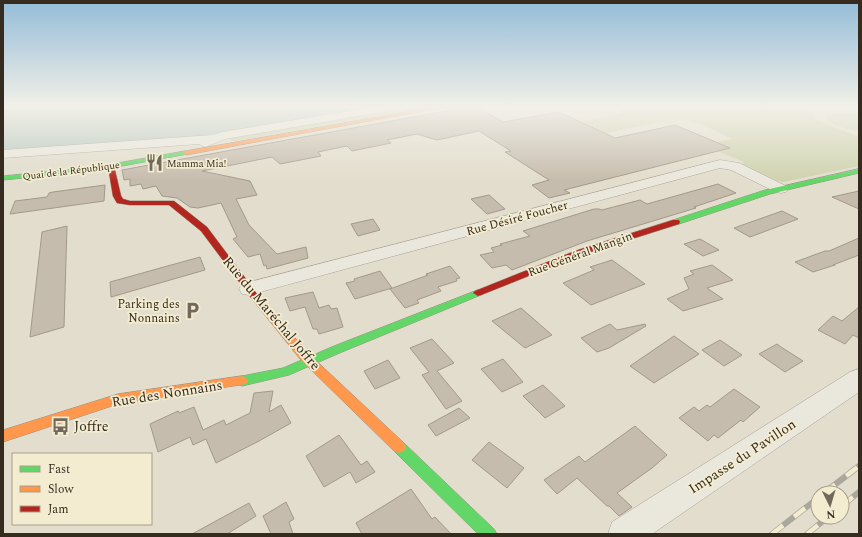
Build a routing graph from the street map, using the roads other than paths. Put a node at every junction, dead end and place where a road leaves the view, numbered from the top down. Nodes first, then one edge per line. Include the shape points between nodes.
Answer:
1 (253, 131) edge
2 (307, 131) edge
3 (215, 139) junction
4 (202, 150) junction
5 (3, 154) edge
6 (111, 166) junction
7 (859, 171) edge
8 (3, 178) edge
9 (781, 189) junction
10 (249, 289) junction
11 (309, 361) junction
12 (859, 379) edge
13 (3, 436) edge
14 (489, 534) edge
15 (624, 534) edge

1 - 3 street
2 - 4 main road, Quai de la République
3 - 4 street via 201,146
3 - 5 street
4 - 6 main road, Quai de la République
6 - 8 main road, Quai de la République
6 - 10 main road, Rue du Maréchal Joffre via 120,201 171,203 204,229
7 - 9 main road, Rue Général Mangin
9 - 10 street, Rue Désiré Foucher via 734,166 720,164
9 - 11 main road, Rue Général Mangin via 578,253
10 - 11 main road, Rue du Maréchal Joffre
11 - 13 main road, Rue des Nonnains via 285,372 243,381 118,399
11 - 14 main road, Rue du Maréchal Joffre
12 - 15 street, Impasse du Pavillon

